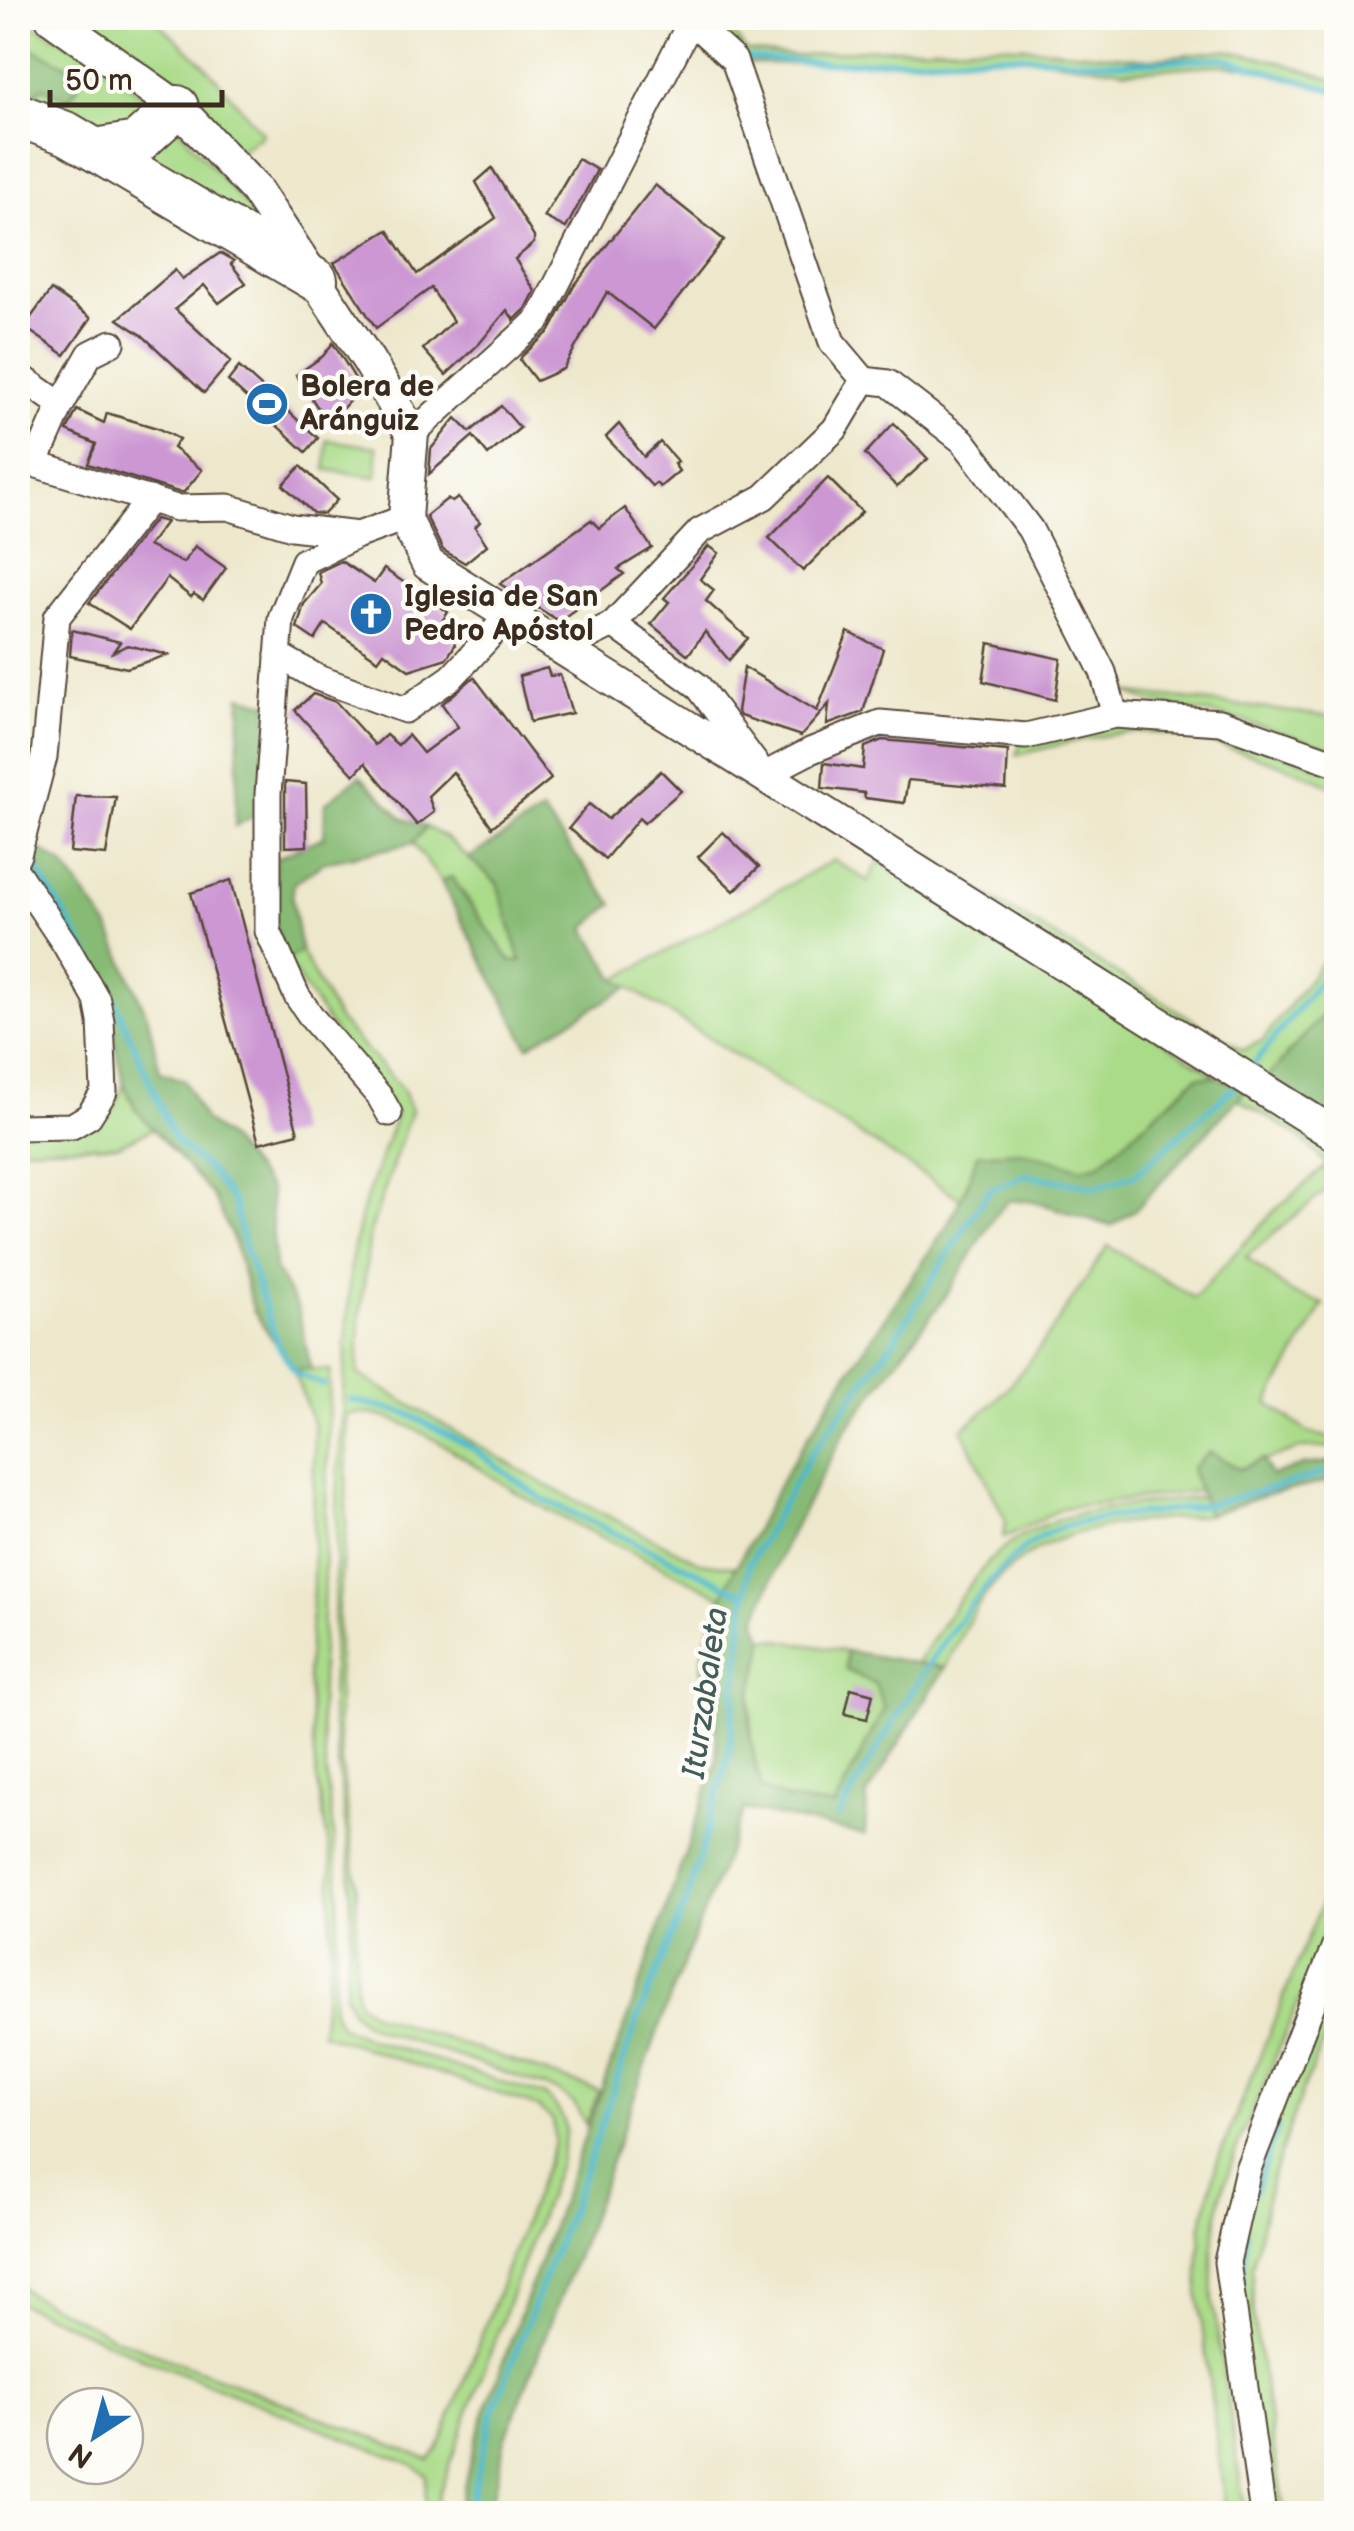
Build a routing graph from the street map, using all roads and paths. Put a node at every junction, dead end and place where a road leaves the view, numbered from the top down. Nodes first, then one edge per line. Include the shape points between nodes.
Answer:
1 (52, 18) edge
2 (178, 108) junction
3 (18, 115) edge
4 (96, 150) junction
5 (316, 280) junction
6 (112, 343) dead end
7 (18, 375) edge
8 (864, 380) junction
9 (61, 405) junction
10 (412, 434) junction
11 (26, 462) edge
12 (150, 500) junction
13 (405, 518) junction
14 (358, 535) junction
15 (510, 614) junction
16 (613, 624) junction
17 (564, 648) junction
18 (278, 655) junction
19 (1116, 714) junction
20 (1336, 763) edge
21 (764, 775) junction
22 (18, 855) edge
23 (18, 874) edge
24 (389, 1113) dead end
25 (18, 1127) edge
26 (1336, 1136) edge
27 (1336, 1942) edge
28 (1263, 2514) edge

1 - 2 street
2 - 4 highway via 137,143
2 - 5 street via 254,189
3 - 4 highway
4 - 5 highway
5 - 10 street
6 - 9 street via 90,354
7 - 9 street
8 - 10 street via 832,342 734,60 691,21 538,320
8 - 16 street via 834,429 764,497 700,531
8 - 19 street via 888,383 962,441 1030,529 1103,672
9 - 11 street
10 - 13 street
11 - 12 street
12 - 14 street via 176,508 228,507 292,527
12 - 22 street via 57,617 44,757
13 - 14 street
13 - 15 street via 428,564
14 - 18 street via 304,561 281,618
15 - 17 street
15 - 18 street via 452,677 406,710 318,678
16 - 17 street
16 - 21 street via 698,686
17 - 21 street
18 - 24 street via 268,930 297,996
19 - 20 street via 1220,722
19 - 21 street via 1026,736 880,723
21 - 26 street
23 - 25 street via 97,1000 104,1092 89,1116 72,1126
27 - 28 street via 1248,2169 1227,2262

